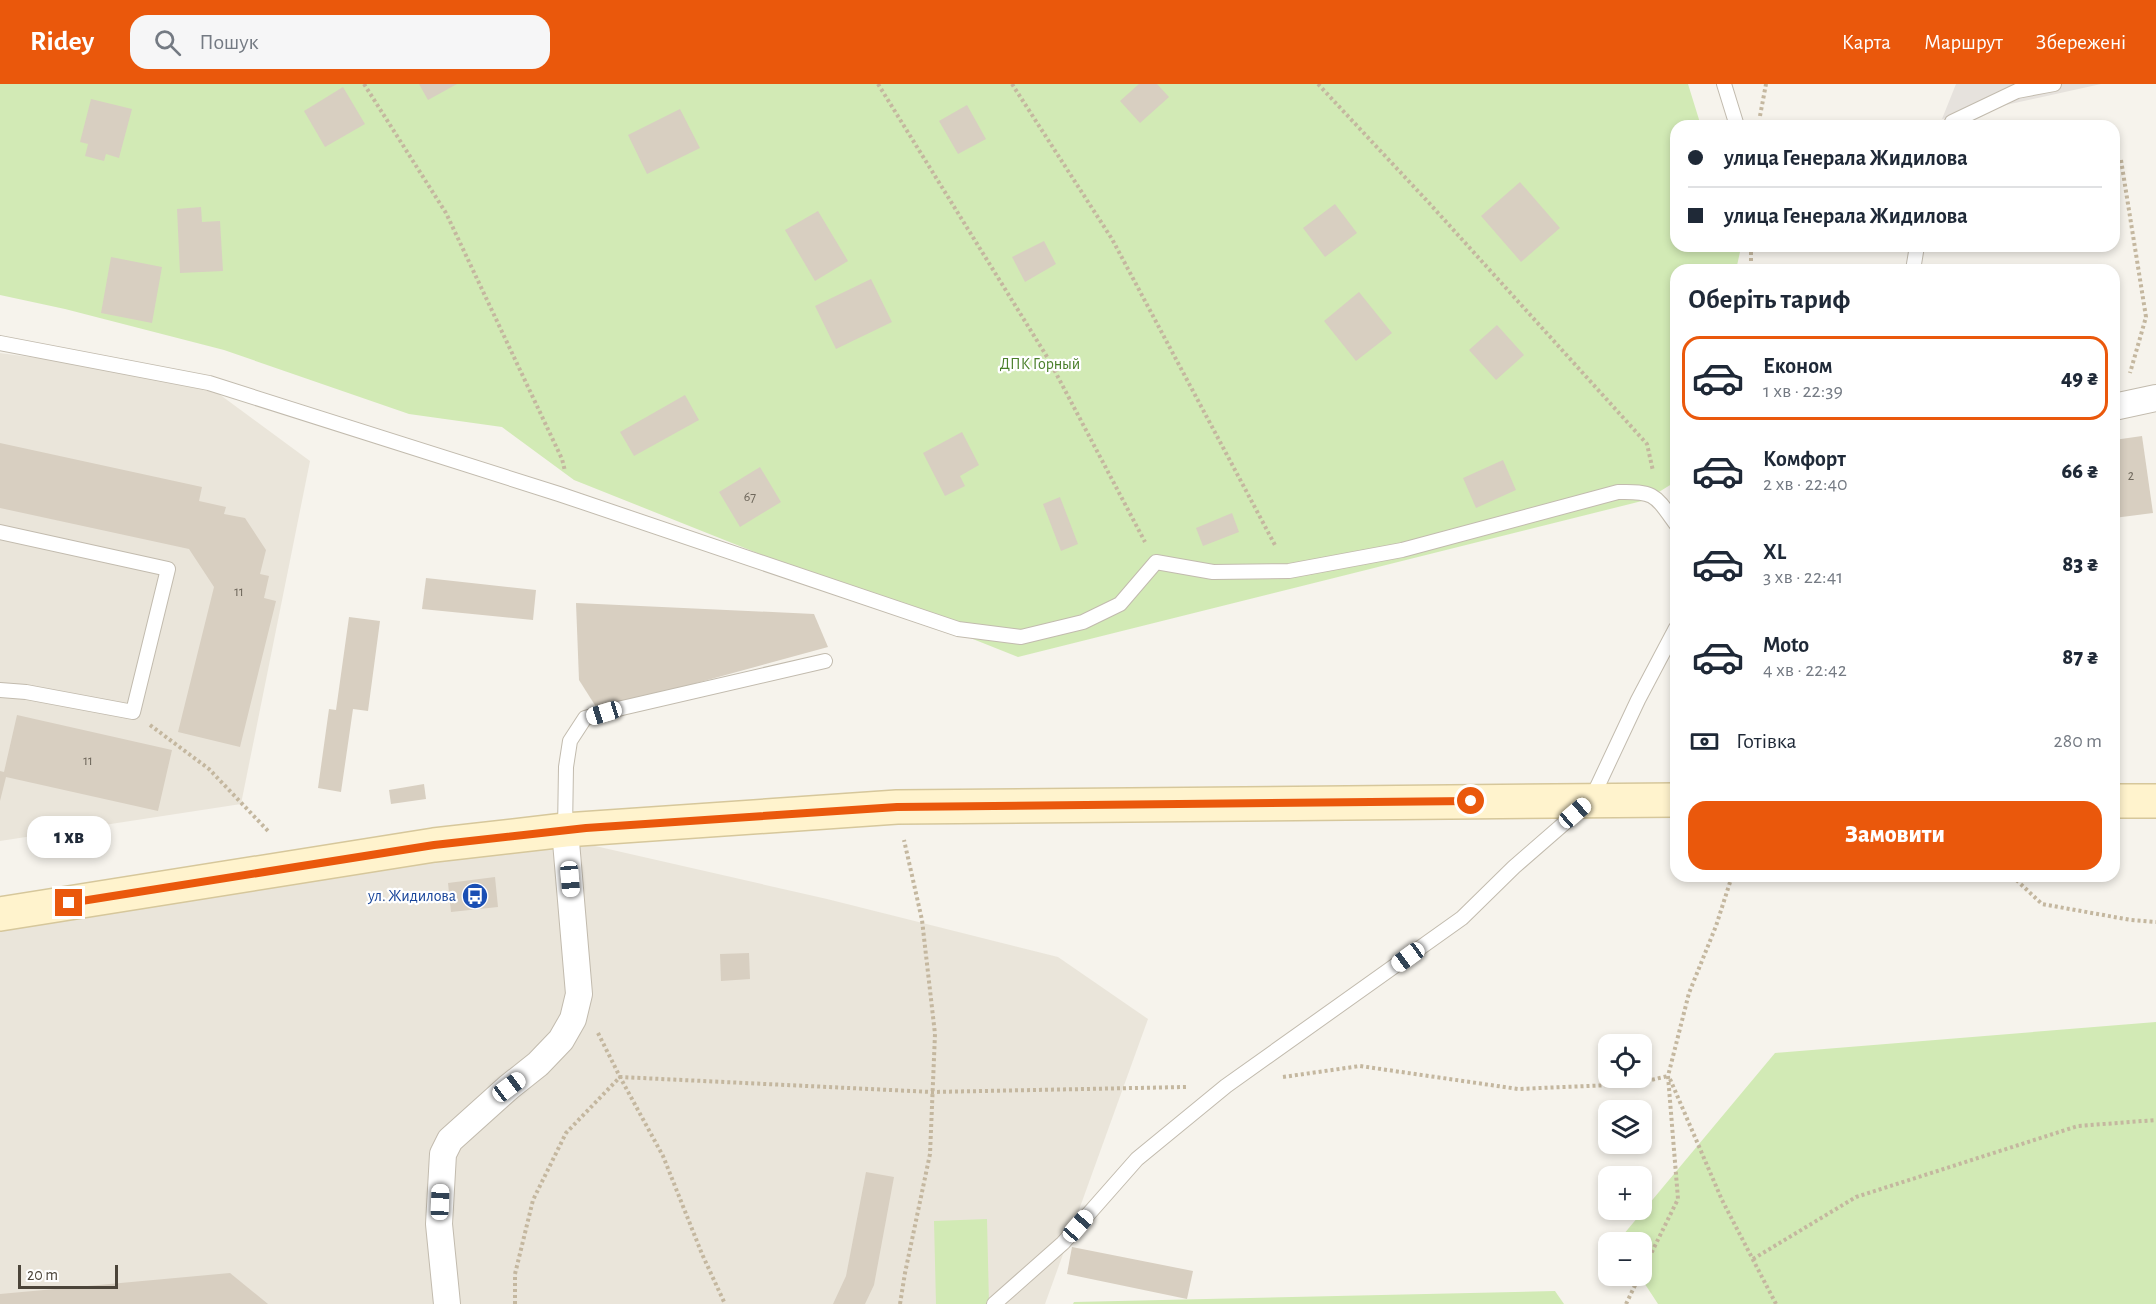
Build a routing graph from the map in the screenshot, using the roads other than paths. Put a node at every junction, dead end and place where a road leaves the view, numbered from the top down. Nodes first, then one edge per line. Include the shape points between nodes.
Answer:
1 (1724, 84) edge
2 (2054, 84) edge
3 (1735, 120) edge
4 (1953, 120) edge
5 (0, 343) edge
6 (2156, 398) edge
7 (2120, 405) edge
8 (1670, 516) edge
9 (0, 532) edge
10 (1670, 639) edge
11 (825, 661) dead end
12 (0, 690) edge
13 (1591, 800) junction
14 (1670, 800) edge
15 (2120, 801) edge
16 (2156, 801) edge
17 (565, 830) junction
18 (0, 914) edge
19 (447, 1304) edge
20 (994, 1304) edge

1 - 3 lane
2 - 4 lane via 2017,91
5 - 8 lane via 209,383 560,494 958,628 1021,637 1083,622 1120,604 1156,562 1213,572 1278,573 1402,549 1618,492 1642,491 1658,500
6 - 7 street
9 - 12 lane via 168,569 133,712
10 - 13 lane
11 - 17 lane via 585,718 570,741
13 - 14 main road
13 - 17 main road via 897,807
13 - 20 lane via 1462,918 1226,1086 1137,1159 1063,1243
15 - 16 main road
17 - 18 main road via 434,845
17 - 19 street via 579,994 573,1019 561,1040 538,1064 450,1140 443,1154 439,1224

